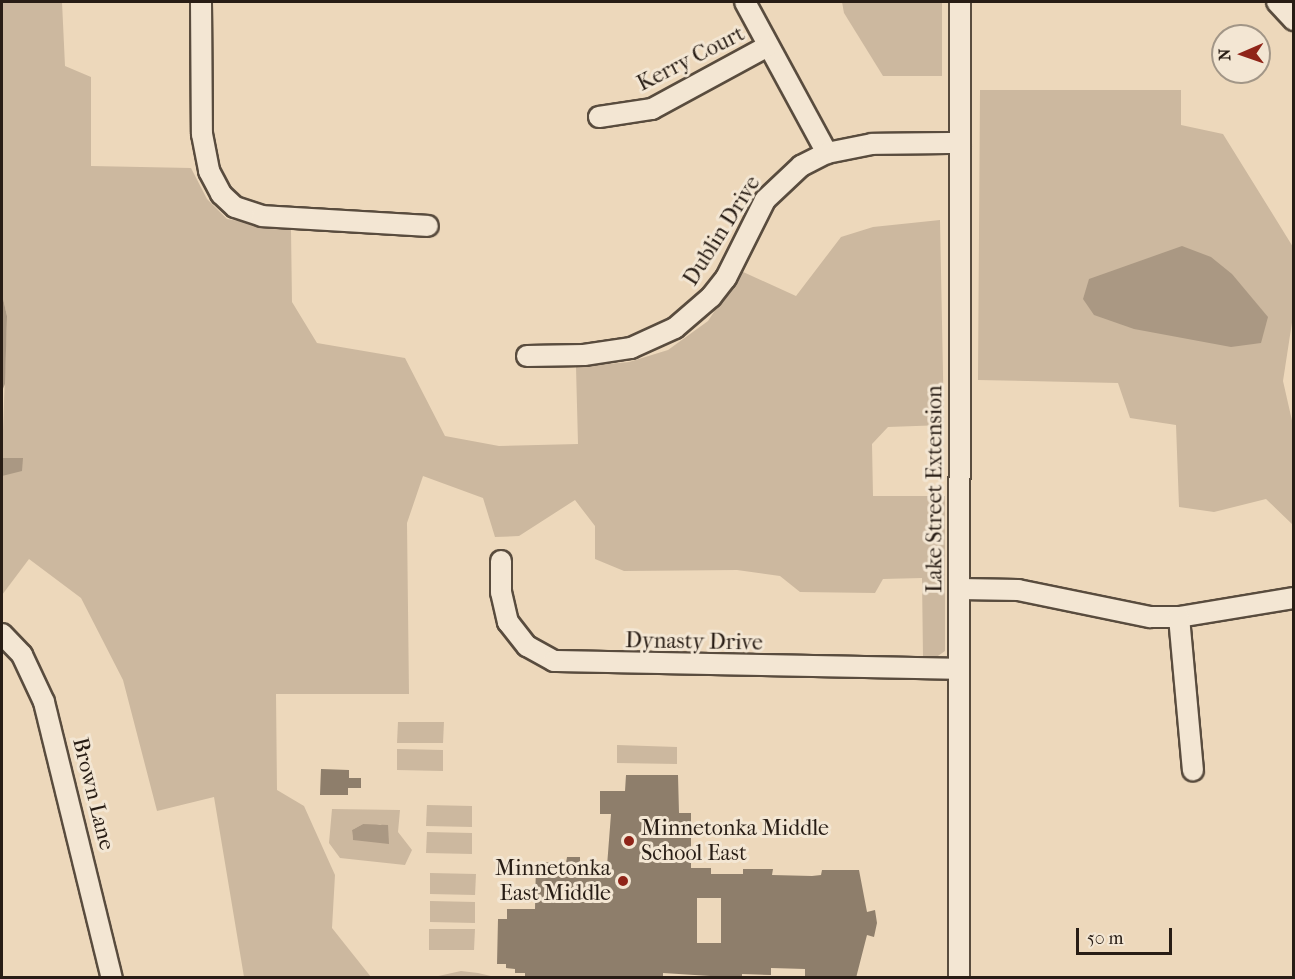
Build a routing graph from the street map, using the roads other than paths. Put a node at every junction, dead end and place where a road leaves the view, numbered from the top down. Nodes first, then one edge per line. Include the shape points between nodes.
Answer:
1 (201, 2) edge
2 (744, 2) edge
3 (960, 2) edge
4 (1277, 2) edge
5 (1293, 20) edge
6 (768, 46) junction
7 (599, 117) dead end
8 (960, 143) junction
9 (827, 153) junction
10 (428, 226) dead end
11 (527, 356) dead end
12 (501, 561) dead end
13 (960, 589) junction
14 (1293, 598) edge
15 (1179, 617) junction
16 (2, 634) edge
17 (957, 669) junction
18 (1193, 770) dead end
19 (112, 978) edge
20 (959, 978) edge

1 - 10 street via 202,134 209,171 221,194 235,207 262,216
2 - 6 street
3 - 8 street, Lake Street Extension
4 - 5 street
6 - 7 street, Kerry Court via 652,109
6 - 9 street
8 - 9 street, Dublin Drive via 872,144
8 - 13 street, Lake Street Extension
9 - 11 street, Dublin Drive via 801,166 765,200 726,278 711,297 675,328 631,348 584,355
12 - 17 street, Dynasty Drive via 501,592 508,622 527,646 554,661
13 - 15 street via 1018,590 1120,612
13 - 17 street, Lake Street Extension
14 - 15 street
15 - 18 street
16 - 19 street, Brown Lane via 22,655 47,709
17 - 20 street, Lake Street Extension

